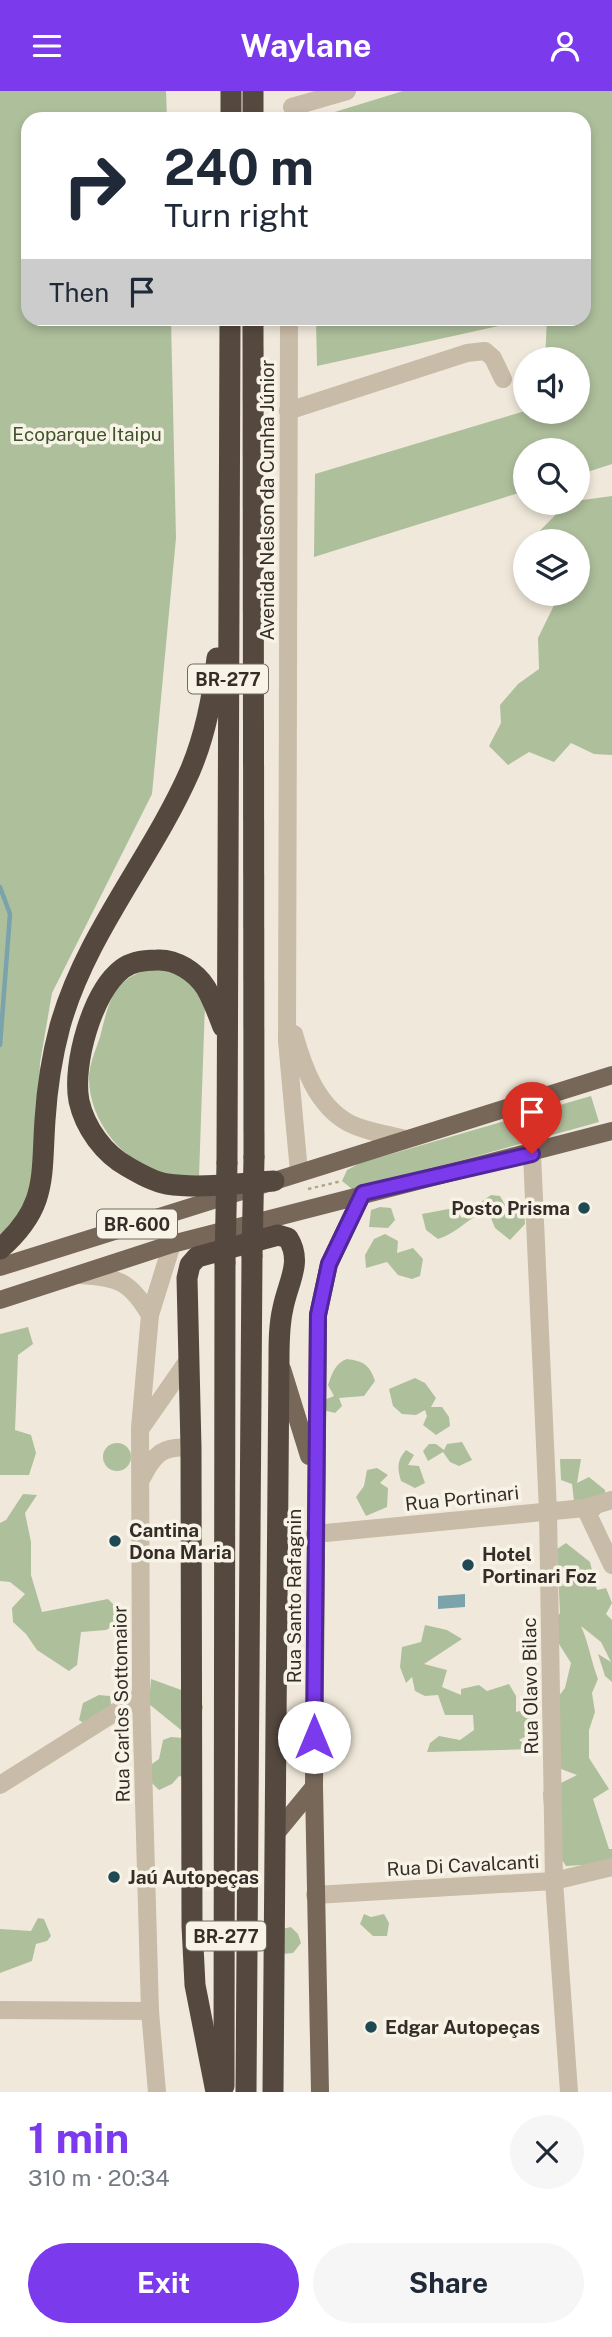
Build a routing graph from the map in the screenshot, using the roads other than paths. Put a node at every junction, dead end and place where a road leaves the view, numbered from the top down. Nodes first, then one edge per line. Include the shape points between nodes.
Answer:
1 (231, 91) edge
2 (254, 91) edge
3 (347, 91) edge
4 (293, 106) edge
5 (231, 112) edge
6 (253, 112) edge
7 (230, 326) edge
8 (253, 326) edge
9 (289, 326) edge
10 (503, 379) dead end
11 (288, 411) junction
12 (229, 551) junction
13 (289, 1017) junction
14 (228, 1039) junction
15 (612, 1075) edge
16 (612, 1131) edge
17 (405, 1139) junction
18 (532, 1154) junction
19 (299, 1173) junction
20 (274, 1181) junction
21 (363, 1193) junction
22 (172, 1244) junction
23 (0, 1249) edge
24 (0, 1267) edge
25 (75, 1275) junction
26 (0, 1300) edge
27 (150, 1315) junction
28 (189, 1359) junction
29 (279, 1359) junction
30 (140, 1428) junction
31 (191, 1448) junction
32 (140, 1481) junction
33 (315, 1490) junction
34 (612, 1500) edge
35 (585, 1508) junction
36 (548, 1511) junction
37 (315, 1534) junction
38 (612, 1565) edge
39 (141, 1696) junction
40 (0, 1785) edge
41 (314, 1787) junction
42 (277, 1832) junction
43 (612, 1867) edge
44 (554, 1881) junction
45 (316, 1895) junction
46 (0, 2010) edge
47 (150, 2011) junction
48 (157, 2092) edge
49 (216, 2092) edge
50 (225, 2092) edge
51 (246, 2092) edge
52 (273, 2092) edge
53 (320, 2092) edge
54 (569, 2092) edge

1 - 5 highway
2 - 6 highway
3 - 4 street
7 - 12 highway, BR-277
8 - 51 highway, BR-277, bridge via 254,1157
9 - 11 street, Avenida Nelson da Cunha Júnior
10 - 11 street via 485,351 467,353
11 - 13 street, Avenida Nelson da Cunha Júnior
12 - 14 highway, BR-277
12 - 23 highway via 215,681 190,771 85,961 69,999 50,1071 41,1190 23,1226
13 - 17 street, Avenida Nelson da Cunha Júnior via 302,1061 317,1092 335,1113 349,1123
13 - 19 street, Avenida Nelson da Cunha Júnior
14 - 20 highway via 204,986 185,967 167,960 142,960 124,967 96,1005 81,1050 80,1104 103,1149 142,1175 166,1184
14 - 50 highway, BR-277, bridge
15 - 17 main road
16 - 18 main road
17 - 19 main road
18 - 21 main road
18 - 36 street, Rua Olavo Bilac
19 - 20 main road
20 - 24 main road, BR-600
21 - 22 main road
21 - 33 main road, Rua Santo Rafagnin via 329,1264 318,1315
22 - 25 main road, BR-600
22 - 27 street, Rua Carlos Sottomaior
25 - 26 main road, BR-600
25 - 27 street via 103,1276 129,1285
27 - 30 street, Rua Carlos Sottomaior
28 - 29 highway via 190,1265 197,1257 278,1235 288,1238 296,1251 283,1307
28 - 30 street
28 - 31 highway
29 - 33 main road via 306,1442
29 - 42 highway
30 - 32 street, Rua Carlos Sottomaior
31 - 32 street via 161,1450
31 - 49 highway via 192,1926 195,1985
32 - 39 street, Rua Carlos Sottomaior
33 - 37 main road, Rua Santo Rafagnin
34 - 35 street, Rua Portinari
35 - 36 street, Rua Portinari
35 - 38 street
36 - 37 street, Rua Portinari
36 - 44 street, Rua Olavo Bilac
37 - 41 main road, Rua Santo Rafagnin
39 - 40 street
39 - 47 street, Rua Carlos Sottomaior
41 - 42 main road
41 - 45 main road, Rua Santo Rafagnin
42 - 52 highway
43 - 44 street, Rua Di Cavalcanti
44 - 45 street, Rua Di Cavalcanti
44 - 54 street, Rua Olavo Bilac
45 - 53 main road, Rua Santo Rafagnin
46 - 47 street
47 - 48 street, Rua Carlos Sottomaior

